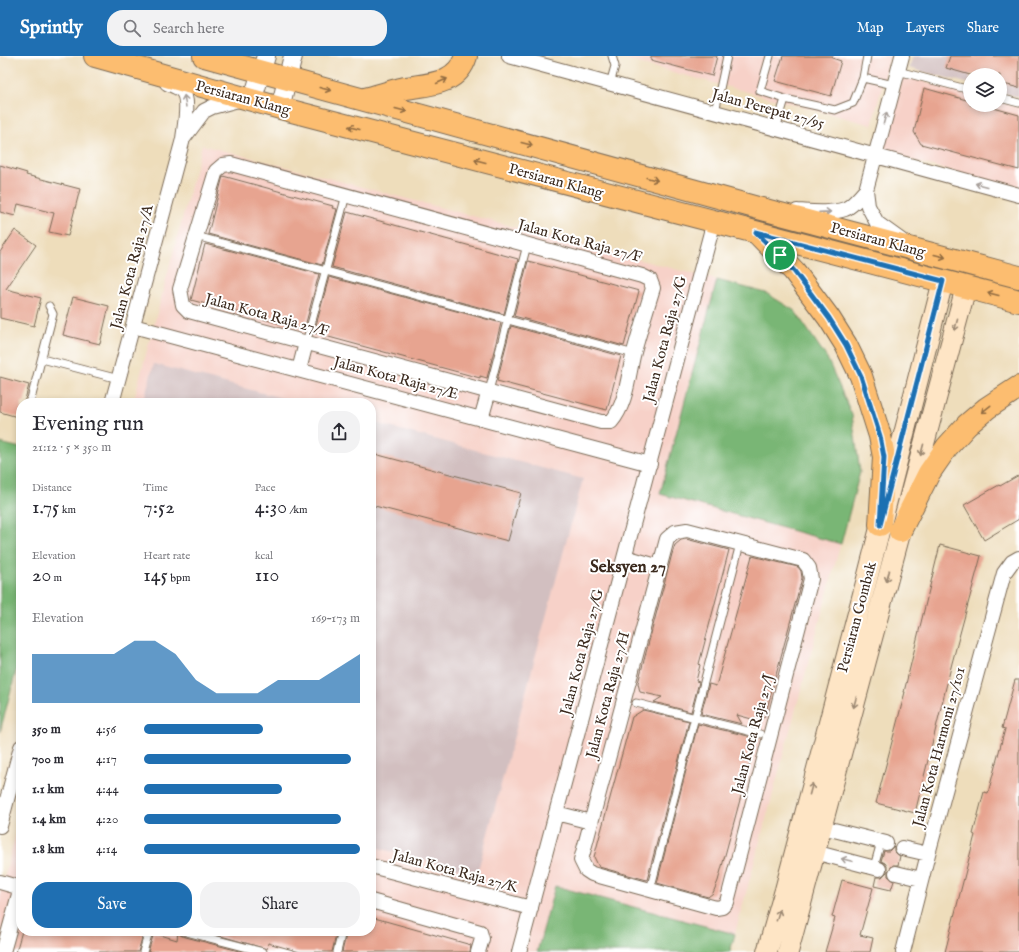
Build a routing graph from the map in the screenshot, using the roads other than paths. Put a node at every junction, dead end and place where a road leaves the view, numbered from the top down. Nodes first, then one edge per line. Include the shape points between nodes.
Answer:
1 (95, 56) edge
2 (204, 56) edge
3 (294, 56) edge
4 (466, 56) edge
5 (612, 56) edge
6 (727, 56) edge
7 (770, 56) edge
8 (867, 56) edge
9 (902, 56) edge
10 (516, 57) edge
11 (263, 64) edge
12 (139, 69) junction
13 (898, 71) junction
14 (863, 78) junction
15 (287, 79) junction
16 (610, 84) junction
17 (894, 85) junction
18 (963, 88) edge
19 (364, 99) junction
20 (785, 99) junction
21 (248, 100) junction
22 (1007, 100) edge
23 (1019, 103) edge
24 (280, 108) junction
25 (715, 112) junction
26 (776, 129) junction
27 (183, 139) junction
28 (875, 156) junction
29 (866, 190) junction
30 (346, 195) junction
31 (1019, 195) edge
32 (758, 208) junction
33 (714, 221) junction
34 (756, 232) junction
35 (196, 236) junction
36 (527, 245) junction
37 (919, 251) junction
38 (326, 271) junction
39 (1019, 277) edge
40 (943, 281) junction
41 (966, 287) junction
42 (1019, 301) edge
43 (49, 306) dead end
44 (507, 320) junction
45 (133, 326) junction
46 (306, 343) junction
47 (634, 354) junction
48 (42, 359) junction
49 (299, 370) junction
50 (119, 379) junction
51 (1019, 387) edge
52 (489, 391) junction
53 (31, 398) edge
54 (113, 398) edge
55 (481, 419) junction
56 (650, 464) junction
57 (890, 528) junction
58 (675, 532) joint
59 (740, 544) junction
60 (624, 558) junction
61 (1019, 558) edge
62 (660, 567) junction
63 (636, 703) dead end
64 (695, 718) junction
65 (760, 734) dead end
66 (16, 778) edge
67 (556, 813) junction
68 (591, 822) junction
69 (0, 826) edge
70 (822, 827) junction
71 (883, 843) joint
72 (902, 848) dead end
73 (814, 852) junction
74 (928, 854) junction
75 (376, 867) edge
76 (876, 868) joint
77 (586, 870) joint
78 (896, 873) dead end
79 (921, 879) junction
80 (0, 882) edge
81 (16, 887) edge
82 (650, 890) junction
83 (376, 902) edge
84 (16, 906) edge
85 (531, 908) junction
86 (148, 936) edge
87 (202, 936) edge
88 (341, 936) edge
89 (3, 952) edge
90 (143, 952) edge
91 (263, 952) edge
92 (337, 952) edge
93 (478, 952) edge
94 (519, 952) edge
95 (767, 952) edge
96 (788, 952) edge
97 (903, 952) edge

1 - 12 main road, Persiaran Klang
2 - 11 main road, Persiaran Klang
3 - 15 street
19 -> 4 main road via 401,89 437,84 453,76 464,64
5 - 16 lane via 615,66
6 - 25 lane
7 - 20 lane via 760,92
8 - 14 lane
9 - 13 street
10 - 16 street, Jalan Perepat 27/95
11 - 15 main road, Persiaran Klang
11 - 21 street
12 - 21 main road, Persiaran Klang
27 -> 12 street, Jalan Kota Raja 27/A via 185,95 181,90
13 - 17 street
13 - 18 lane
14 - 17 lane
14 - 20 lane via 853,103 835,110
15 -> 19 main road, Persiaran Klang
15 - 24 street
16 - 25 street, Jalan Perepat 27/95
28 -> 17 street
19 -> 32 main road, Persiaran Klang
20 - 26 lane
21 - 24 main road, Persiaran Klang
21 - 27 street, Jalan Kota Raja 27/A via 204,111
22 - 23 lane
33 -> 24 main road, Persiaran Klang
25 - 26 street, Jalan Perepat 27/95
26 - 28 street, Jalan Perepat 27/95
27 - 45 street, Jalan Kota Raja 27/A
28 - 29 street
31 -> 28 street, Jalan Perepat 27/95
32 -> 29 street via 801,212 834,211 846,209
29 - 37 street via 868,206 877,223
30 - 35 street, Jalan Kota Raja 27/F via 231,164 223,165 216,171
30 - 36 street, Jalan Kota Raja 27/F
30 - 38 lane
32 - 37 main road, Persiaran Klang
33 - 34 main road, Persiaran Klang
33 - 56 street, Jalan Kota Raja 27/G
34 - 40 main road, Persiaran Klang
34 - 57 main road via 794,271 829,318 861,376 880,436
35 - 38 lane
35 - 46 street, Jalan Kota Raja 27/F via 180,289 183,305 188,311
36 - 44 lane
36 - 47 street, Jalan Kota Raja 27/F via 650,280 653,288
37 -> 39 main road, Persiaran Klang
38 - 44 lane
38 - 46 lane
40 - 41 main road, Persiaran Klang
40 - 57 main road, Persiaran Gombak
42 -> 41 main road, Persiaran Klang
41 -> 57 main road, Persiaran Gombak
43 - 48 lane via 53,314
44 - 47 lane
44 - 52 lane
45 - 49 street, Jalan Kota Raja 27/E
45 - 50 street, Jalan Kota Raja 27/A
46 - 49 street
46 - 52 street, Jalan Kota Raja 27/F
47 - 52 street, Jalan Kota Raja 27/F via 621,406 610,422 601,422
48 - 50 lane
48 - 53 lane
49 - 55 street, Jalan Kota Raja 27/E
50 - 54 street, Jalan Kota Raja 27/A
51 -> 57 main road via 967,425 947,447
52 - 55 street
55 - 56 street, Jalan Kota Raja 27/E
56 - 60 street, Jalan Kota Raja 27/G
57 -> 70 main road, Persiaran Gombak
95 -> 57 main road, Persiaran Gombak
58 - 59 street, Jalan Kota Raja 27/J via 687,530
58 - 62 street, Jalan Kota Raja 27/H via 667,539
59 - 64 lane
59 - 82 street, Jalan Kota Raja 27/J via 803,560 811,579 726,902 722,907 716,908
60 - 62 street
60 - 67 street, Jalan Kota Raja 27/G
61 - 74 street, Jalan Kota Harmoni 27/101 via 1012,562 1004,573
62 - 68 street, Jalan Kota Raja 27/H
63 - 64 lane
64 - 65 lane
64 - 82 lane
66 - 69 street
67 - 68 street
67 - 85 street, Jalan Kota Raja 27/G
68 - 77 street, Jalan Kota Raja 27/H via 581,860
70 - 71 street
70 - 73 main road, Persiaran Gombak
71 - 76 lane
72 - 74 street
76 -> 73 street
73 - 96 main road, Persiaran Gombak
74 - 79 street, Jalan Kota Harmoni 27/101
75 - 85 street, Jalan Kota Raja 27/K
77 - 82 street, Jalan Kota Raja 27/J via 592,874
78 - 79 street
79 - 97 street, Jalan Kota Harmoni 27/101
80 - 81 street
83 - 93 street via 480,932
84 - 89 street
85 - 94 street, Jalan Kota Raja 27/G
86 - 90 lane
87 - 91 lane
88 - 92 lane

